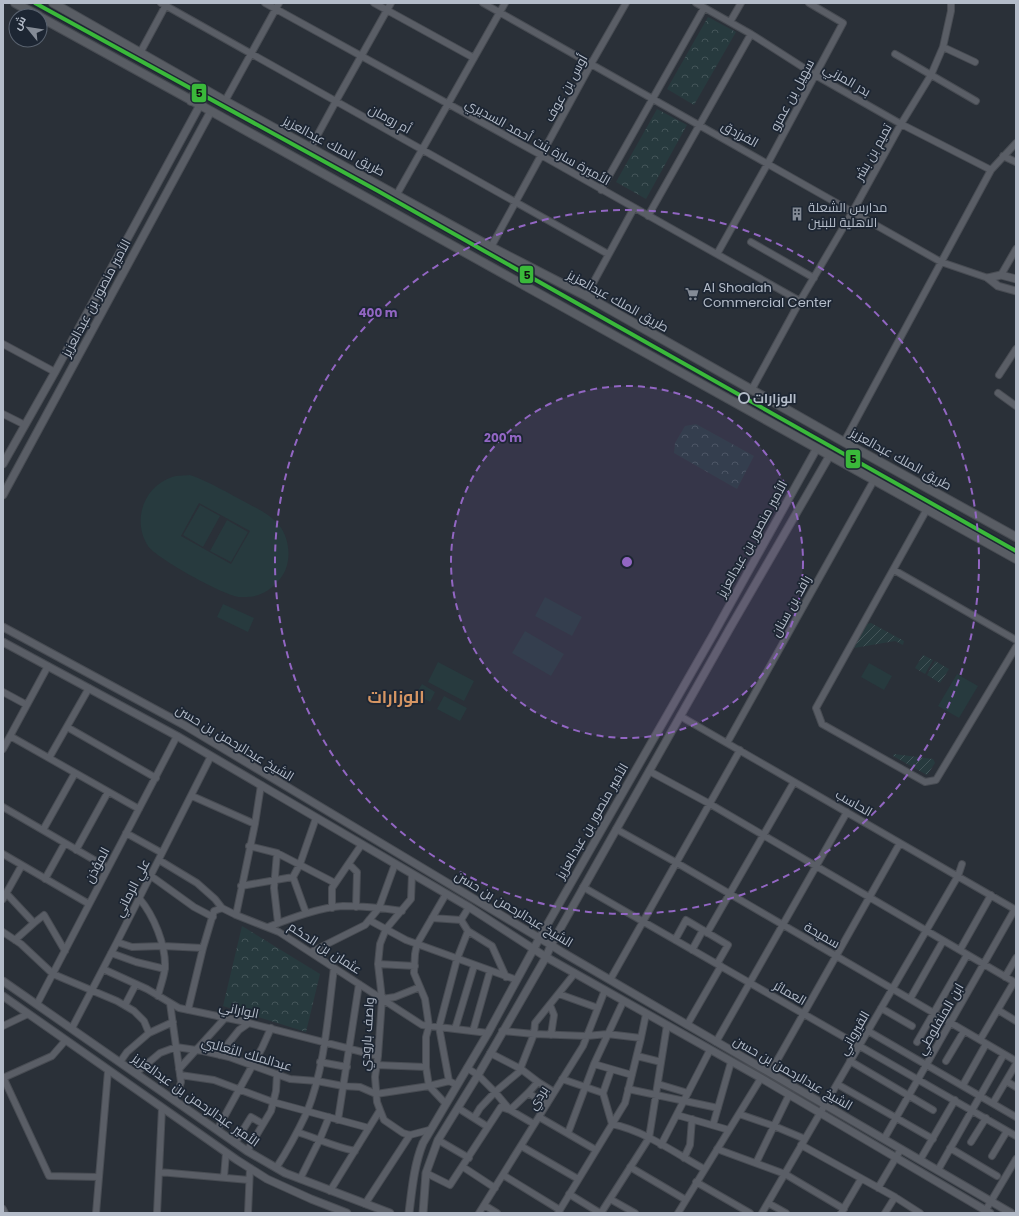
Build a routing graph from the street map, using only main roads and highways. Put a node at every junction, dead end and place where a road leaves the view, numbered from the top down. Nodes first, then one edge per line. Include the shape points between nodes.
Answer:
1 (15, 3) edge
2 (55, 3) edge
3 (24, 8) edge
4 (48, 21) edge
5 (198, 86) junction
6 (206, 91) junction
7 (191, 101) junction
8 (200, 105) junction
9 (1016, 536) edge
10 (1016, 559) edge

1 - 3 main road
2 - 5 main road, طريق الملك عبدالعزيز
4 - 7 main road
5 - 6 main road, طريق الملك عبدالعزيز
5 - 7 main road
6 - 8 main road
6 - 9 main road, طريق الملك عبدالعزيز via 586,296
7 - 8 main road
8 - 10 main road

